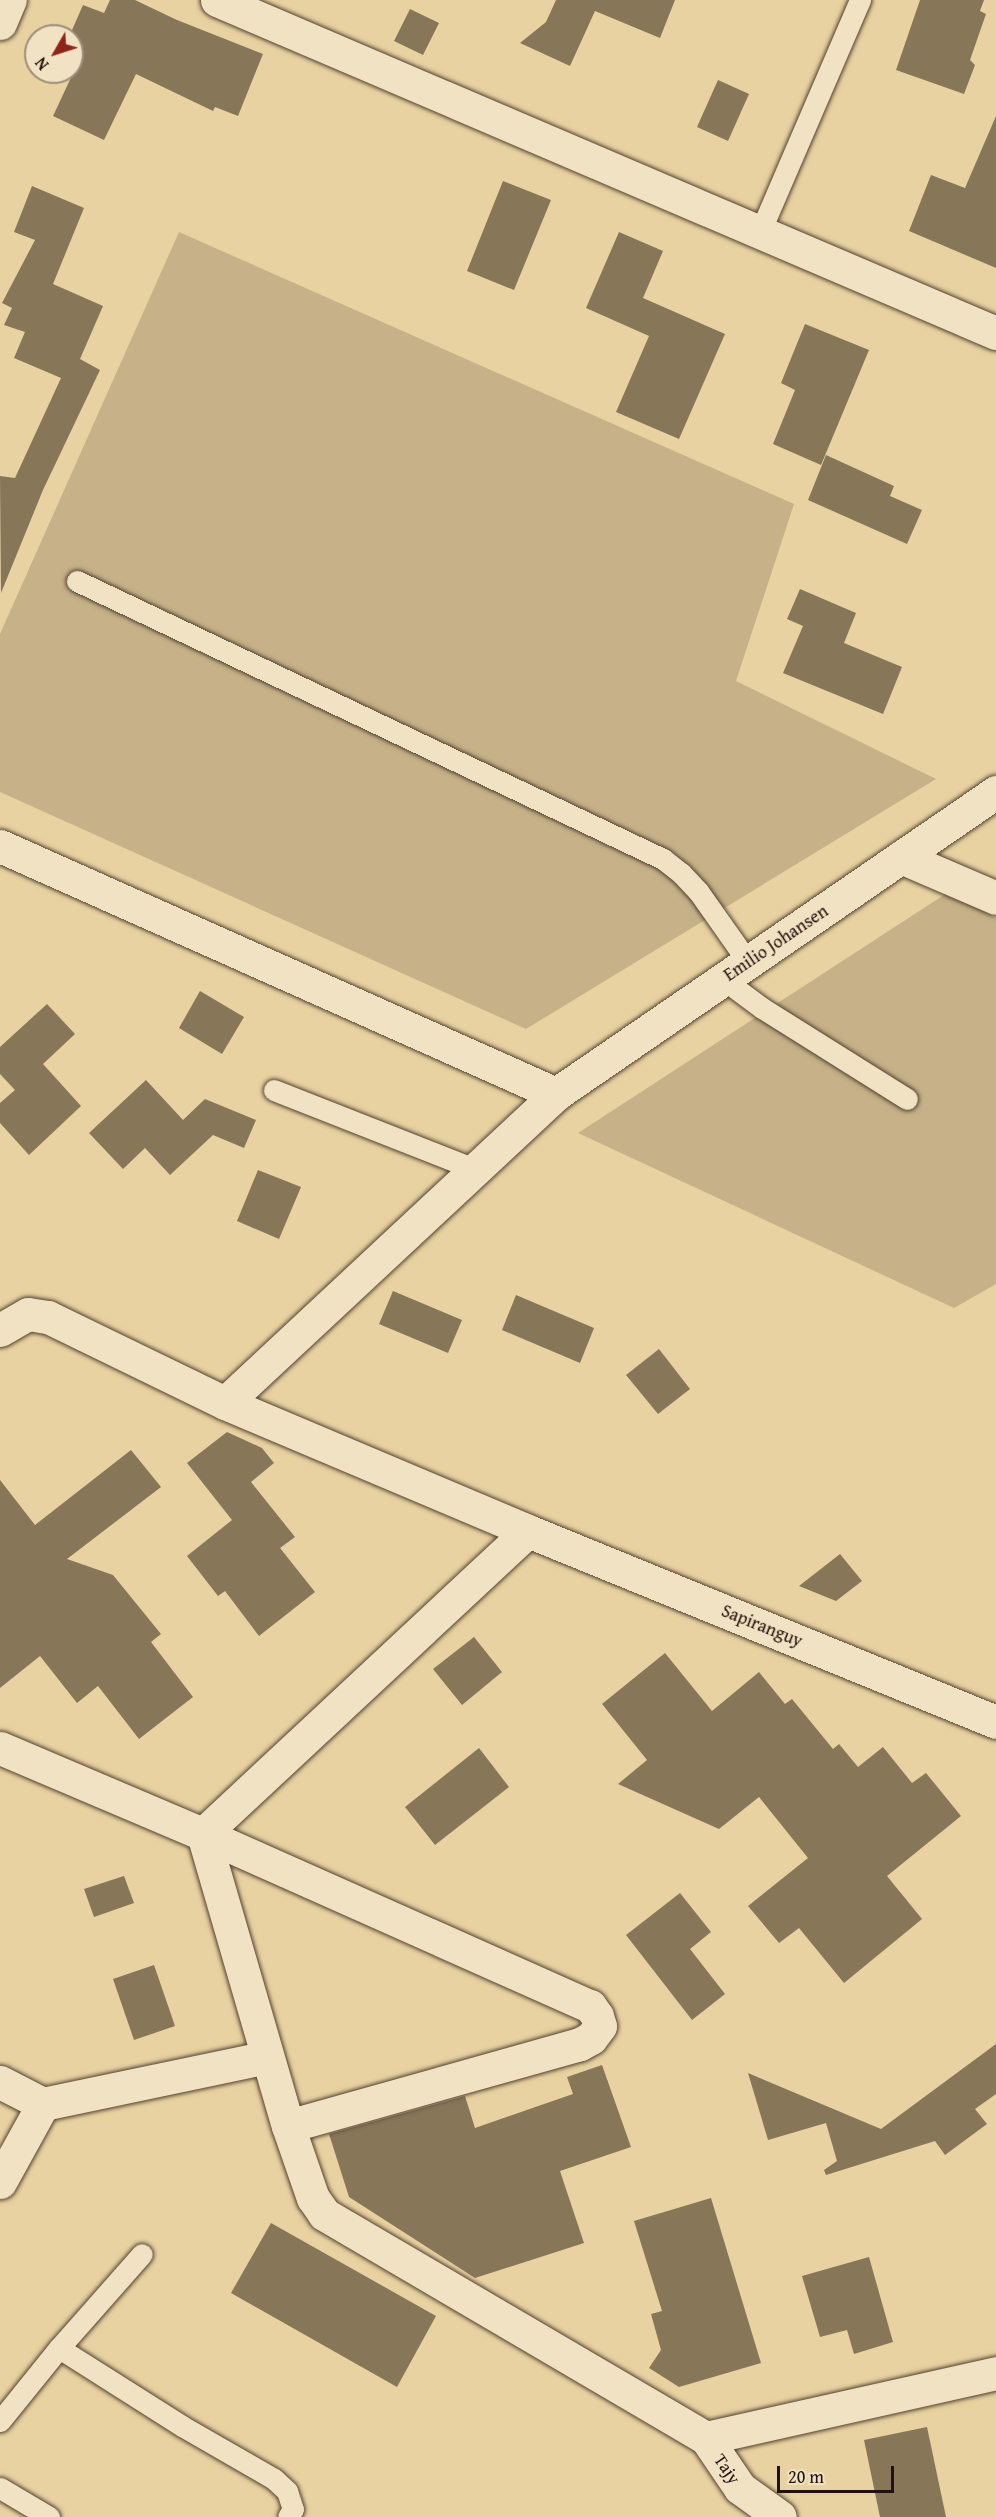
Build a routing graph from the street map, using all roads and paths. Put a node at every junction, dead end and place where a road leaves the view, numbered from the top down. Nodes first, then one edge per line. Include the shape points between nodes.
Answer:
1 (9, 0) edge
2 (217, 0) edge
3 (860, 0) edge
4 (0, 23) edge
5 (760, 232) junction
6 (996, 333) edge
7 (77, 581) dead end
8 (996, 792) edge
9 (0, 846) edge
10 (901, 857) junction
11 (996, 897) edge
12 (735, 970) junction
13 (274, 1090) dead end
14 (556, 1094) junction
15 (907, 1099) dead end
16 (475, 1169) junction
17 (0, 1330) edge
18 (225, 1403) junction
19 (528, 1531) junction
20 (996, 1722) edge
21 (0, 1748) edge
22 (203, 1834) junction
23 (267, 2057) junction
24 (0, 2082) edge
25 (42, 2104) junction
26 (288, 2126) junction
27 (0, 2182) edge
28 (142, 2254) dead end
29 (59, 2348) junction
30 (996, 2373) edge
31 (0, 2421) edge
32 (706, 2438) junction
33 (0, 2488) edge
34 (49, 2517) edge
35 (288, 2517) edge
36 (780, 2517) edge

1 - 4 street
2 - 5 street
3 - 5 lane
5 - 6 street
7 - 12 lane via 663,859 698,891
8 - 10 street, Emilio Johansen
9 - 14 street
10 - 11 street
10 - 12 street, Emilio Johansen
12 - 14 street, Emilio Johansen
12 - 15 lane via 762,1008
13 - 16 lane
14 - 16 street, Emilio Johansen
16 - 18 street, Emilio Johansen
17 - 18 street, Sapiranguy via 28,1314 48,1317
18 - 19 street, Sapiranguy
19 - 20 street, Sapiranguy
19 - 22 street
21 - 22 street
22 - 23 street
22 - 26 street via 590,2006 600,2026 580,2044
23 - 25 street
23 - 26 street
24 - 25 street
25 - 27 street
26 - 32 street via 313,2198 324,2214
28 - 29 lane
29 - 31 lane
29 - 35 lane via 274,2479 287,2491 293,2509
30 - 32 street
32 - 36 street, Tajy via 740,2488
33 - 34 lane

